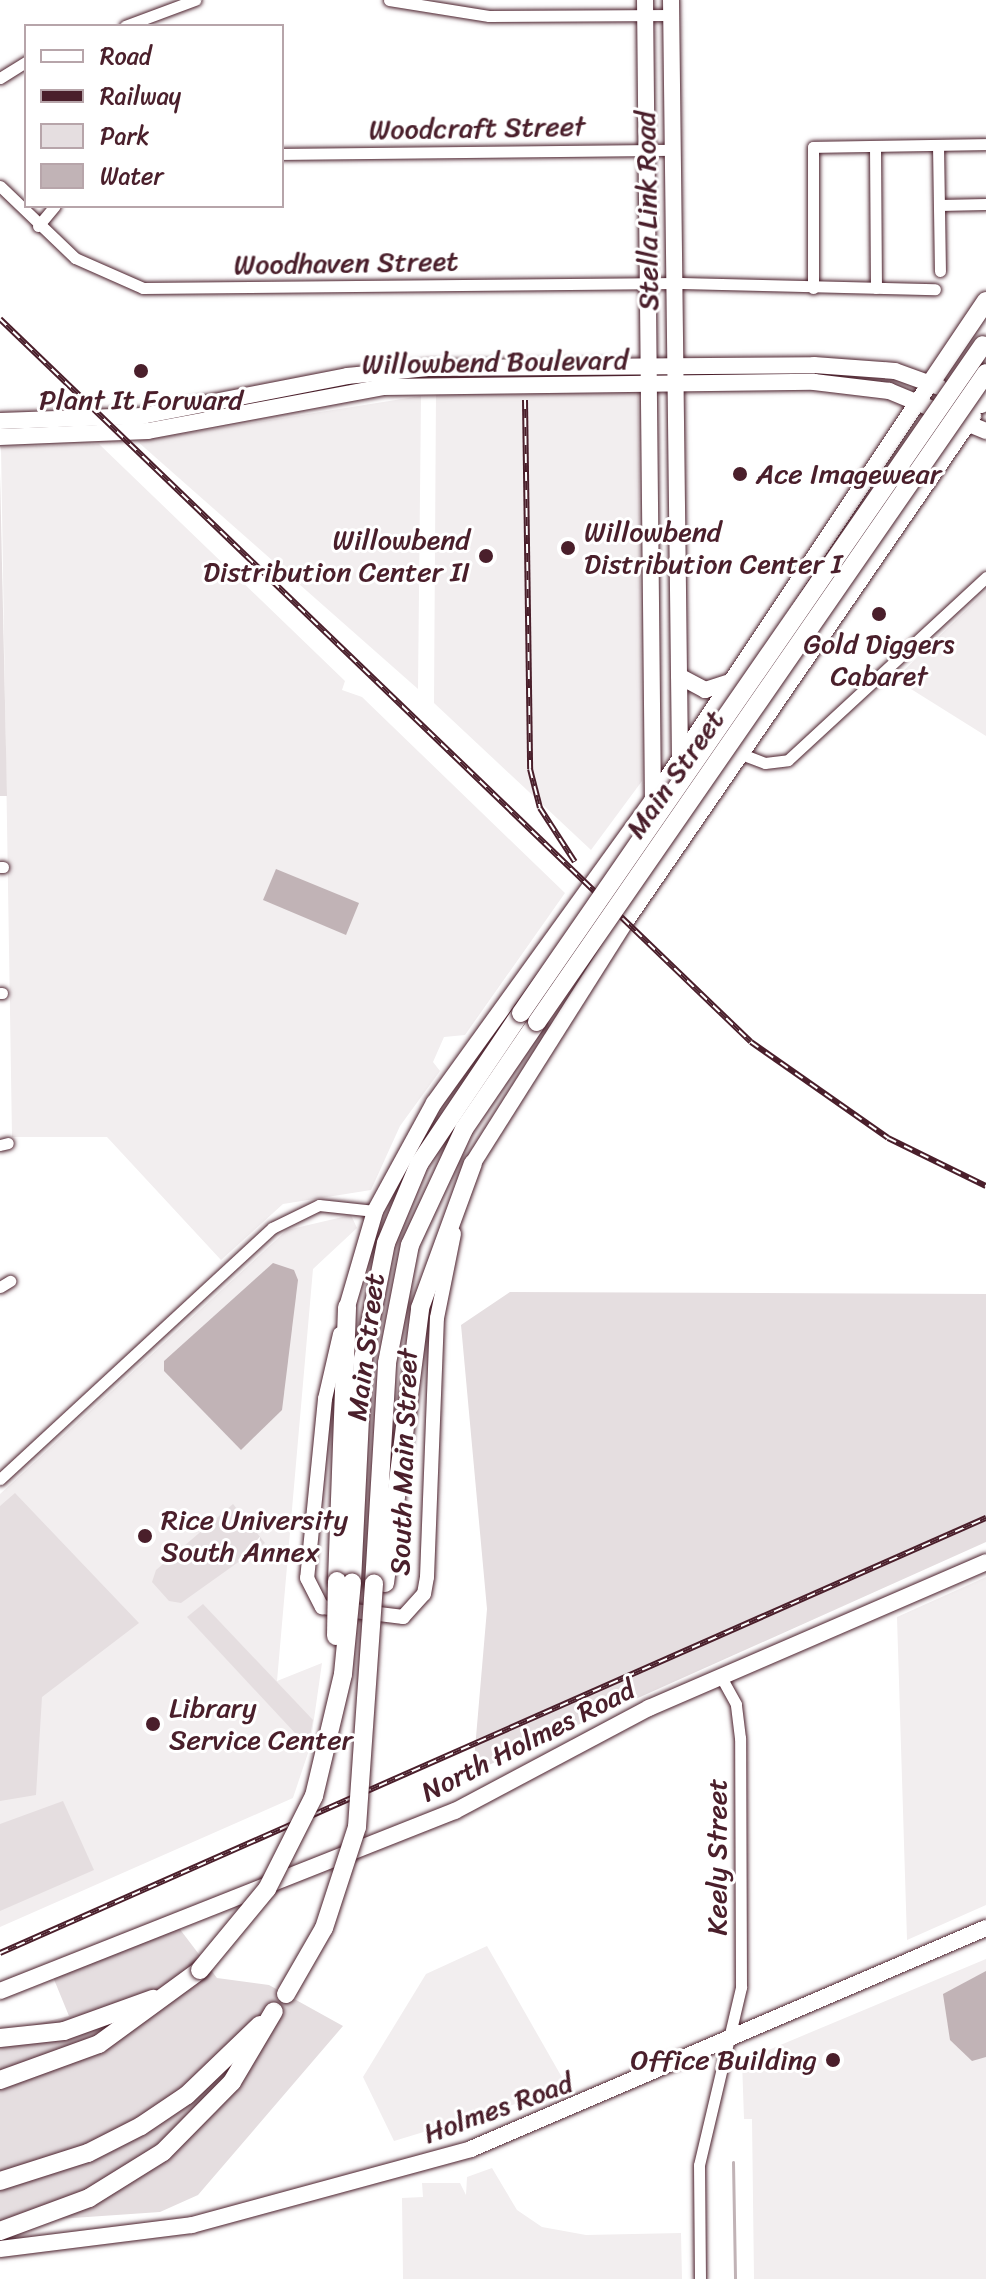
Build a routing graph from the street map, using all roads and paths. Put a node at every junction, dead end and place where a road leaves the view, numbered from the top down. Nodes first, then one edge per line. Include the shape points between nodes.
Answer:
1 (195, 0) edge
2 (389, 0) edge
3 (645, 8) edge
4 (671, 8) edge
5 (130, 24) edge
6 (24, 63) edge
7 (0, 78) edge
8 (986, 144) edge
9 (938, 145) junction
10 (875, 146) junction
11 (647, 150) junction
12 (673, 150) junction
13 (284, 154) edge
14 (0, 186) edge
15 (986, 204) edge
16 (939, 205) junction
17 (53, 208) edge
18 (38, 226) junction
19 (940, 271) dead end
20 (648, 283) junction
21 (674, 283) junction
22 (813, 288) junction
23 (876, 288) junction
24 (935, 289) dead end
25 (986, 301) edge
26 (985, 343) edge
27 (957, 344) junction
28 (675, 365) junction
29 (649, 366) junction
30 (986, 372) edge
31 (814, 373) junction
32 (428, 377) junction
33 (675, 384) junction
34 (930, 384) junction
35 (649, 385) junction
36 (918, 401) junction
37 (984, 403) edge
38 (0, 421) edge
39 (968, 423) junction
40 (142, 424) junction
41 (986, 431) edge
42 (0, 437) edge
43 (893, 438) junction
44 (941, 464) junction
45 (986, 577) edge
46 (678, 600) junction
47 (651, 601) junction
48 (679, 676) junction
49 (731, 681) junction
50 (744, 755) junction
51 (680, 757) junction
52 (653, 799) junction
53 (618, 849) junction
54 (676, 852) junction
55 (659, 876) junction
56 (529, 1018) junction
57 (473, 1163) junction
58 (375, 1211) junction
59 (347, 1307) junction
60 (0, 1479) edge
61 (986, 1562) edge
62 (344, 1582) junction
63 (380, 1583) junction
64 (721, 1677) junction
65 (986, 1928) edge
66 (193, 1975) junction
67 (0, 1991) edge
68 (274, 2011) junction
69 (0, 2038) edge
70 (732, 2040) junction
71 (0, 2080) edge
72 (0, 2181) edge
73 (0, 2231) edge
74 (0, 2249) edge
75 (700, 2279) edge

1 - 5 street
2 - 3 street via 489,16
3 - 4 street
3 - 11 main road, Stella Link Road
4 - 12 main road, Stella Link Road
6 - 7 street
8 - 9 street
9 - 10 street
9 - 16 street
10 - 22 street via 813,147
10 - 23 street
11 - 12 street, Woodcraft Street
11 - 13 street, Woodcraft Street
11 - 20 main road, Stella Link Road
12 - 21 main road, Stella Link Road
14 - 18 street, Woodhaven Street
15 - 16 street
16 - 19 street
17 - 18 street
18 - 20 street, Woodhaven Street via 87,266 143,288
20 - 21 street, Woodhaven Street
20 - 29 main road, Stella Link Road
21 - 22 street, Woodhaven Street
21 - 28 main road, Stella Link Road
22 - 23 street, Woodhaven Street
23 - 24 street, Woodhaven Street
25 - 27 highway
26 - 56 highway, Main Street, bridge
27 - 30 highway via 962,364
27 - 34 highway
28 - 29 main road, Willowbend Boulevard
28 - 31 main road, Willowbend Boulevard
28 - 33 main road, Stella Link Road
29 - 32 main road, Willowbend Boulevard
29 - 35 main road, Stella Link Road
30 - 56 highway, Main Street, bridge
31 - 33 main road, Willowbend Boulevard
31 - 34 main road, Willowbend Boulevard via 895,371
31 - 36 main road, Willowbend Boulevard
32 - 35 main road, Willowbend Boulevard
32 - 40 main road, Willowbend Boulevard via 347,376
33 - 35 main road, Willowbend Boulevard
33 - 46 main road, Stella Link Road
34 - 36 main road, South Main Street
34 - 37 main road, Willowbend Boulevard
35 - 47 main road, Stella Link Road
36 - 39 main road, Willowbend Boulevard
36 - 43 main road, South Main Street
37 - 39 main road, South Main Street
38 - 40 main road, Willowbend Boulevard
39 - 41 main road, Willowbend Boulevard
39 - 44 main road, South Main Street
40 - 42 main road, Willowbend Boulevard
43 - 44 main road via 914,430 936,440
43 - 49 main road, South Main Street
44 - 50 main road, South Main Street
45 - 50 street via 788,760 765,763
46 - 47 main road
46 - 48 main road, Stella Link Road
47 - 52 main road, Stella Link Road
48 - 49 main road via 705,690
48 - 51 main road, Stella Link Road
49 - 51 main road, South Main Street
50 - 54 main road, South Main Street
51 - 52 main road, South Main Street
51 - 54 main road, Stella Link Road
52 - 53 main road, South Main Street
53 - 55 main road
53 - 58 main road, South Main Street via 434,1103
54 - 55 main road, South Main Street
55 - 57 main road, South Main Street
56 - 62 highway, Main Street via 419,1164 386,1243 363,1359
56 - 63 highway, Main Street via 457,1142 410,1245 387,1363
57 - 59 street, South Main Street via 437,1318 427,1577 424,1594 403,1617 322,1607 307,1578 325,1399
57 - 63 highway via 420,1308
58 - 59 main road, South Main Street
58 - 60 street via 319,1205 272,1228
59 - 62 highway
61 - 64 main road, North Holmes Road
62 - 66 highway, bridge via 333,1726 314,1796 284,1861
63 - 68 highway, bridge via 363,1797 350,1860
64 - 67 main road, North Holmes Road via 455,1811
64 - 70 street, Keely Street via 736,1704 740,1738 742,1946
65 - 70 main road, Holmes Road
66 - 69 highway via 101,2021
66 - 71 highway via 99,2044
68 - 72 highway via 187,2095 141,2126 88,2153
68 - 73 highway via 232,2082 163,2152 89,2198
70 - 74 main road, Holmes Road via 559,2116 408,2169 192,2225
70 - 75 street, Keely Street via 699,2165

